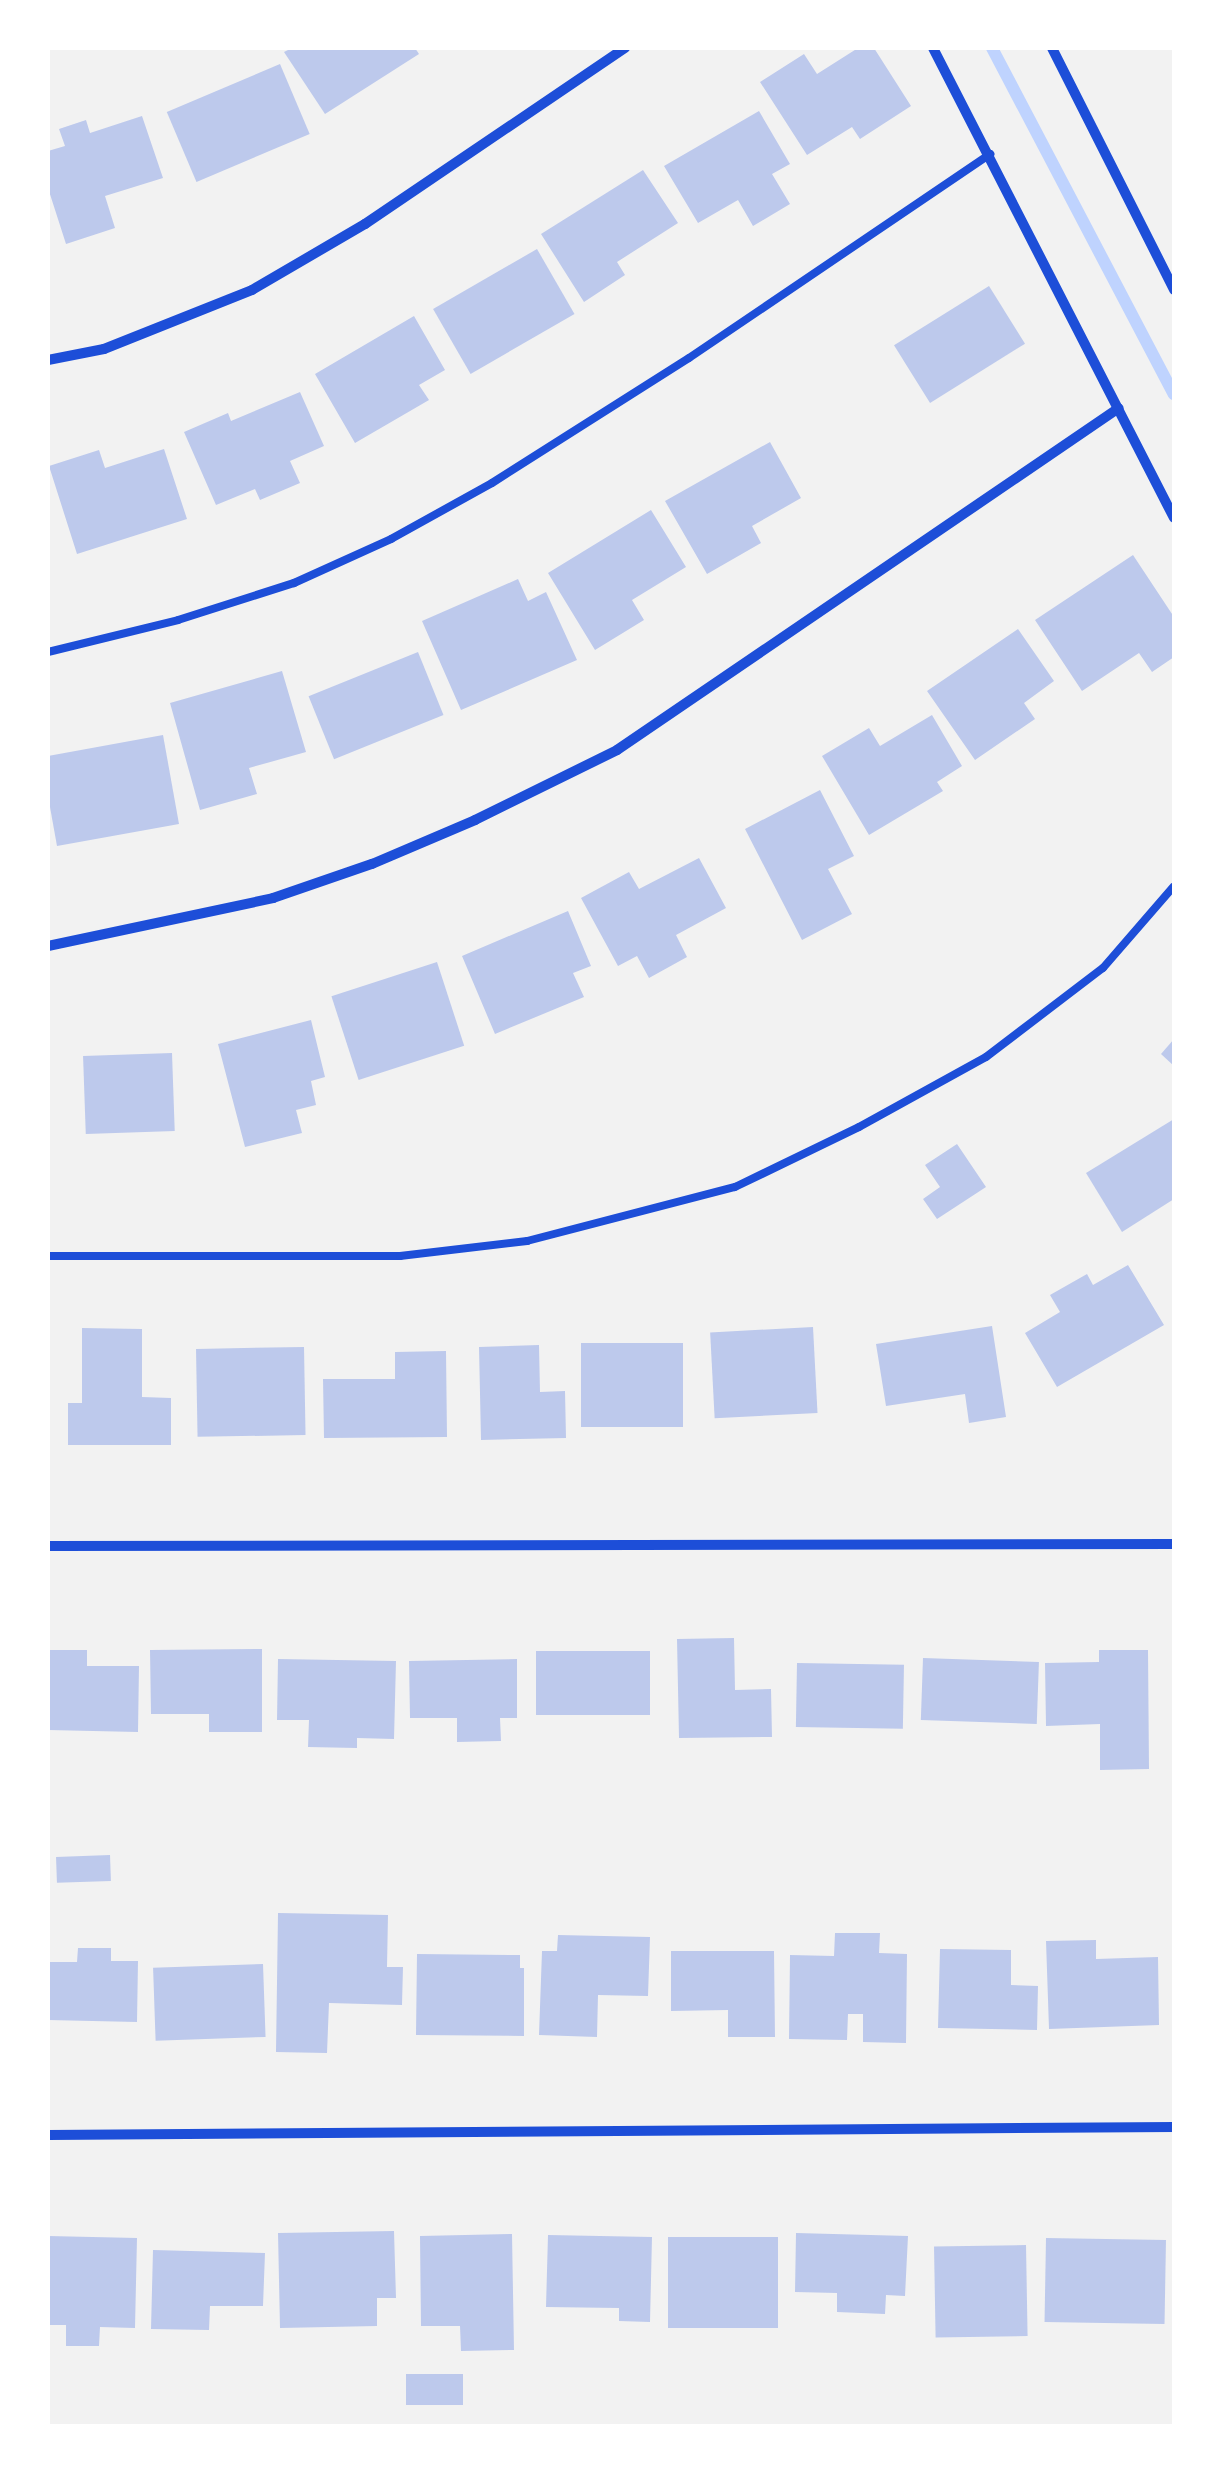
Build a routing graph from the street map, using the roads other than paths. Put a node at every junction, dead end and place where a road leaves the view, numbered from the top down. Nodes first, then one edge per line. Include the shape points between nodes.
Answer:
1 (625, 48) edge
2 (933, 48) edge
3 (1052, 48) edge
4 (990, 154) junction
5 (1174, 290) edge
6 (48, 360) edge
7 (1119, 408) junction
8 (1174, 518) edge
9 (48, 652) edge
10 (1174, 886) edge
11 (48, 946) edge
12 (48, 1256) edge
13 (1174, 1544) edge
14 (48, 1546) edge
15 (1174, 2127) edge
16 (48, 2136) edge

1 - 6 street via 365,224 252,290 104,349
2 - 4 street
3 - 5 street
4 - 7 street
4 - 9 lane via 689,358 492,484 391,539 294,583
7 - 8 street
7 - 11 street via 599,759 476,820 273,898
10 - 12 lane via 1104,968 986,1057 735,1187 527,1241 400,1256
13 - 14 street
15 - 16 street

